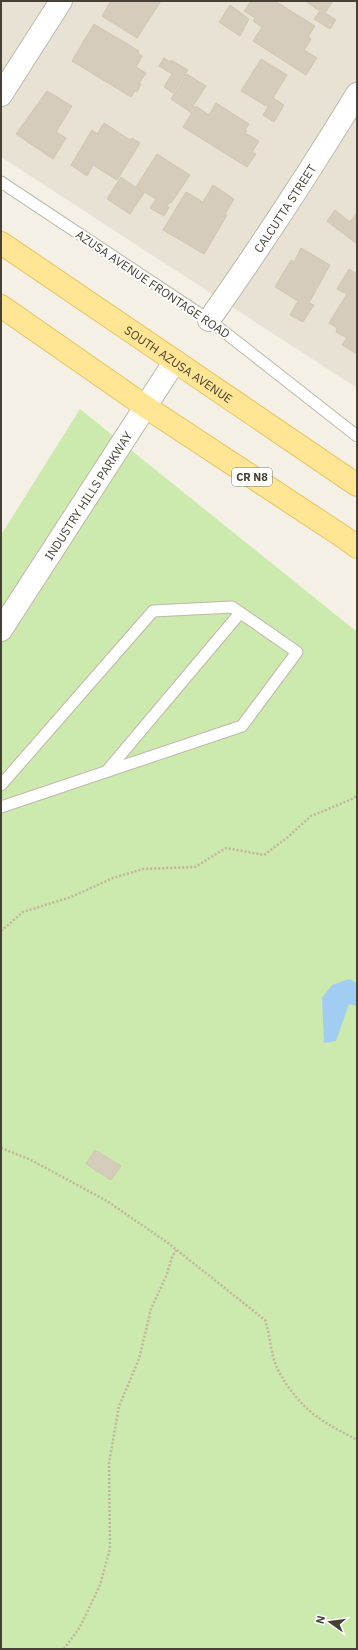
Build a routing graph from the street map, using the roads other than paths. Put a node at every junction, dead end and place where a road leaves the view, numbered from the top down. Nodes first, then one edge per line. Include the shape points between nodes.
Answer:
1 (61, 1) edge
2 (357, 94) edge
3 (1, 95) edge
4 (1, 182) edge
5 (1, 243) edge
6 (1, 306) edge
7 (209, 320) junction
8 (175, 361) junction
9 (146, 407) junction
10 (357, 436) edge
11 (357, 485) edge
12 (357, 547) edge
13 (240, 613) junction
14 (1, 630) edge
15 (108, 771) junction
16 (1, 785) edge
17 (1, 807) edge

1 - 3 street
2 - 7 street, CALCUTTA STREET via 306,178
4 - 7 lane, AZUSA AVENUE FRONTAGE ROAD
5 - 8 main road, SOUTH AZUSA AVENUE
6 - 9 main road, CR N8
7 - 10 lane, AZUSA AVENUE FRONTAGE ROAD
8 - 9 street, INDUSTRY HILLS PARKWAY
8 - 11 main road, SOUTH AZUSA AVENUE
9 - 12 main road, CR N8
9 - 14 street, INDUSTRY HILLS PARKWAY
13 - 15 lane
13 - 15 lane via 297,652 242,726
13 - 16 lane via 232,607 153,611
15 - 17 lane

